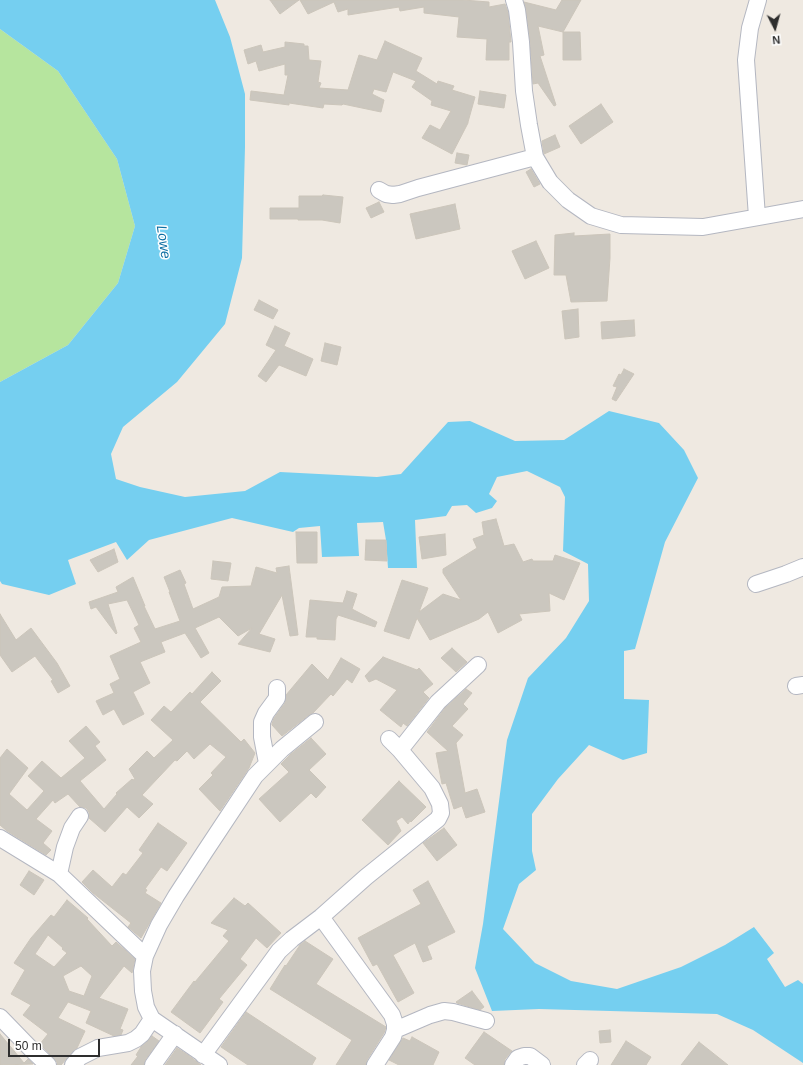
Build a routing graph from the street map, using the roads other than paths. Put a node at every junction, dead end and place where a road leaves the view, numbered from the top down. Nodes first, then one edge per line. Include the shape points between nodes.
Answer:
1 (514, 0) edge
2 (758, 0) edge
3 (536, 157) junction
4 (378, 190) dead end
5 (803, 208) edge
6 (757, 217) junction
7 (803, 567) edge
8 (756, 584) dead end
9 (478, 665) dead end
10 (277, 688) dead end
11 (316, 722) dead end
12 (267, 763) junction
13 (80, 816) dead end
14 (0, 838) edge
15 (59, 874) junction
16 (321, 917) junction
17 (145, 956) junction
18 (0, 1017) edge
19 (152, 1019) junction
20 (486, 1021) dead end
21 (395, 1030) junction
22 (176, 1034) junction
23 (203, 1055) junction
24 (48, 1065) edge
25 (73, 1065) edge
26 (153, 1065) edge
27 (219, 1065) edge
28 (375, 1065) edge
29 (513, 1065) edge
30 (542, 1065) edge

1 - 3 street via 521,42 524,91
2 - 6 street via 750,28 746,60
3 - 4 street via 400,194 386,194
3 - 6 street via 550,182 568,200 591,216 621,225 703,227
5 - 6 street
7 - 8 street
9 - 16 street via 395,745 432,788 440,804 441,813 438,819
10 - 12 street via 277,698 262,722
11 - 12 street
12 - 17 street via 255,776 192,871 159,924
13 - 15 street via 65,847
14 - 15 street
15 - 17 street
16 - 21 street via 392,1015
16 - 23 street via 279,951
17 - 19 street via 142,991
18 - 24 street
19 - 22 street
19 - 25 street via 136,1039 128,1043 98,1048
20 - 21 street via 444,1011
21 - 28 street
22 - 23 street
22 - 26 street
23 - 27 street
29 - 30 street via 518,1058 524,1056 530,1056

